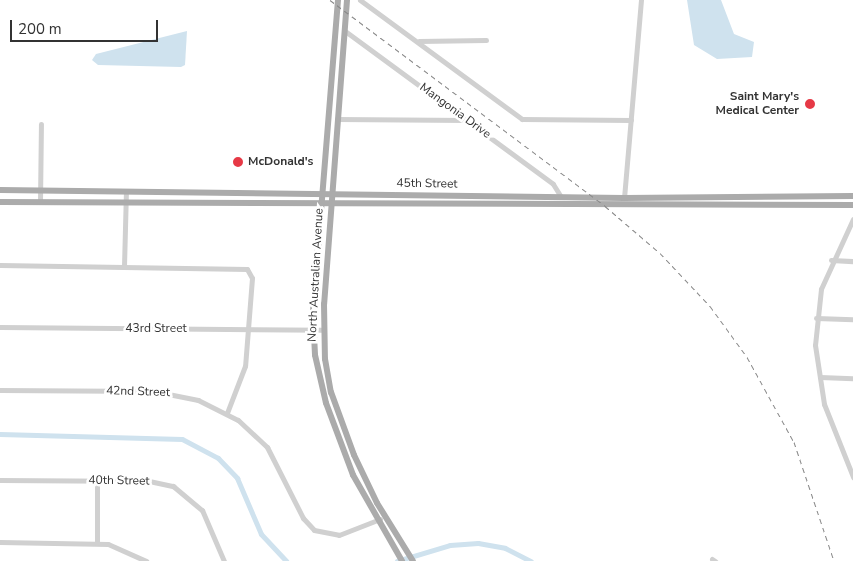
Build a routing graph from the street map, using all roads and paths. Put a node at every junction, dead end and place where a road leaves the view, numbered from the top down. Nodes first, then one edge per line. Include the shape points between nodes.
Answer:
1 (338, 0) edge
2 (347, 0) edge
3 (360, 0) edge
4 (641, 0) edge
5 (344, 31) junction
6 (486, 40) dead end
7 (418, 41) junction
8 (337, 119) junction
9 (468, 120) junction
10 (631, 120) junction
11 (41, 124) dead end
12 (0, 190) edge
13 (40, 191) junction
14 (126, 191) junction
15 (323, 194) junction
16 (331, 194) junction
17 (853, 196) edge
18 (561, 197) junction
19 (624, 198) junction
20 (0, 202) edge
21 (40, 202) junction
22 (126, 203) junction
23 (322, 204) junction
24 (330, 204) junction
25 (853, 205) edge
26 (853, 219) edge
27 (832, 260) junction
28 (853, 261) edge
29 (0, 265) edge
30 (124, 266) junction
31 (816, 318) junction
32 (853, 319) edge
33 (0, 327) edge
34 (248, 329) junction
35 (313, 330) junction
36 (323, 330) junction
37 (820, 377) junction
38 (853, 378) edge
39 (0, 390) edge
40 (226, 413) junction
41 (853, 477) edge
42 (0, 480) edge
43 (97, 480) junction
44 (384, 516) junction
45 (377, 521) junction
46 (0, 542) edge
47 (97, 543) junction
48 (146, 561) edge
49 (224, 561) edge
50 (402, 561) edge
51 (413, 561) edge

1 - 15 main road, North Australian Avenue
2 - 5 main road, North Australian Avenue
3 - 7 street
4 - 10 street
5 - 8 main road, North Australian Avenue
5 - 9 street, Mangonia Drive
6 - 7 street
7 - 10 street via 522,119
8 - 9 street
8 - 16 main road, North Australian Avenue
9 - 18 street, Mangonia Drive via 553,184
10 - 19 street
11 - 13 street
12 - 13 main road, 45th Street
13 - 14 main road, 45th Street
13 - 21 street
14 - 15 main road, 45th Street
14 - 22 street
15 - 16 main road, 45th Street
15 - 23 main road, North Australian Avenue
16 - 18 main road, 45th Street
16 - 24 main road, North Australian Avenue
17 - 19 main road, 45th Street
18 - 19 main road, 45th Street
20 - 21 main road, 45th Street
21 - 22 main road, 45th Street
22 - 23 main road, 45th Street
22 - 30 street
23 - 24 main road, 45th Street
23 - 35 main road, North Australian Avenue
24 - 25 main road, 45th Street
24 - 36 main road, North Australian Avenue
26 - 27 street
27 - 28 street
27 - 31 street
29 - 30 street
30 - 34 street via 244,267 252,278
31 - 32 street
31 - 37 street
33 - 34 street, 43rd Street
34 - 35 street, 43rd Street
34 - 40 street via 243,378
35 - 36 street, 43rd Street
35 - 45 main road, North Australian Avenue via 326,404
36 - 44 main road, North Australian Avenue via 331,392 354,455
37 - 38 street
37 - 41 street via 824,404
39 - 40 street, 42nd Street via 168,392
40 - 45 street, 42nd Street via 267,447 311,527 340,535
42 - 43 street, 40th Street
43 - 47 street
43 - 49 street, 40th Street via 157,481 180,490 202,510
44 - 45 street, 42nd Street
44 - 51 main road, North Australian Avenue
45 - 50 main road, North Australian Avenue
46 - 47 street
47 - 48 street via 124,548

